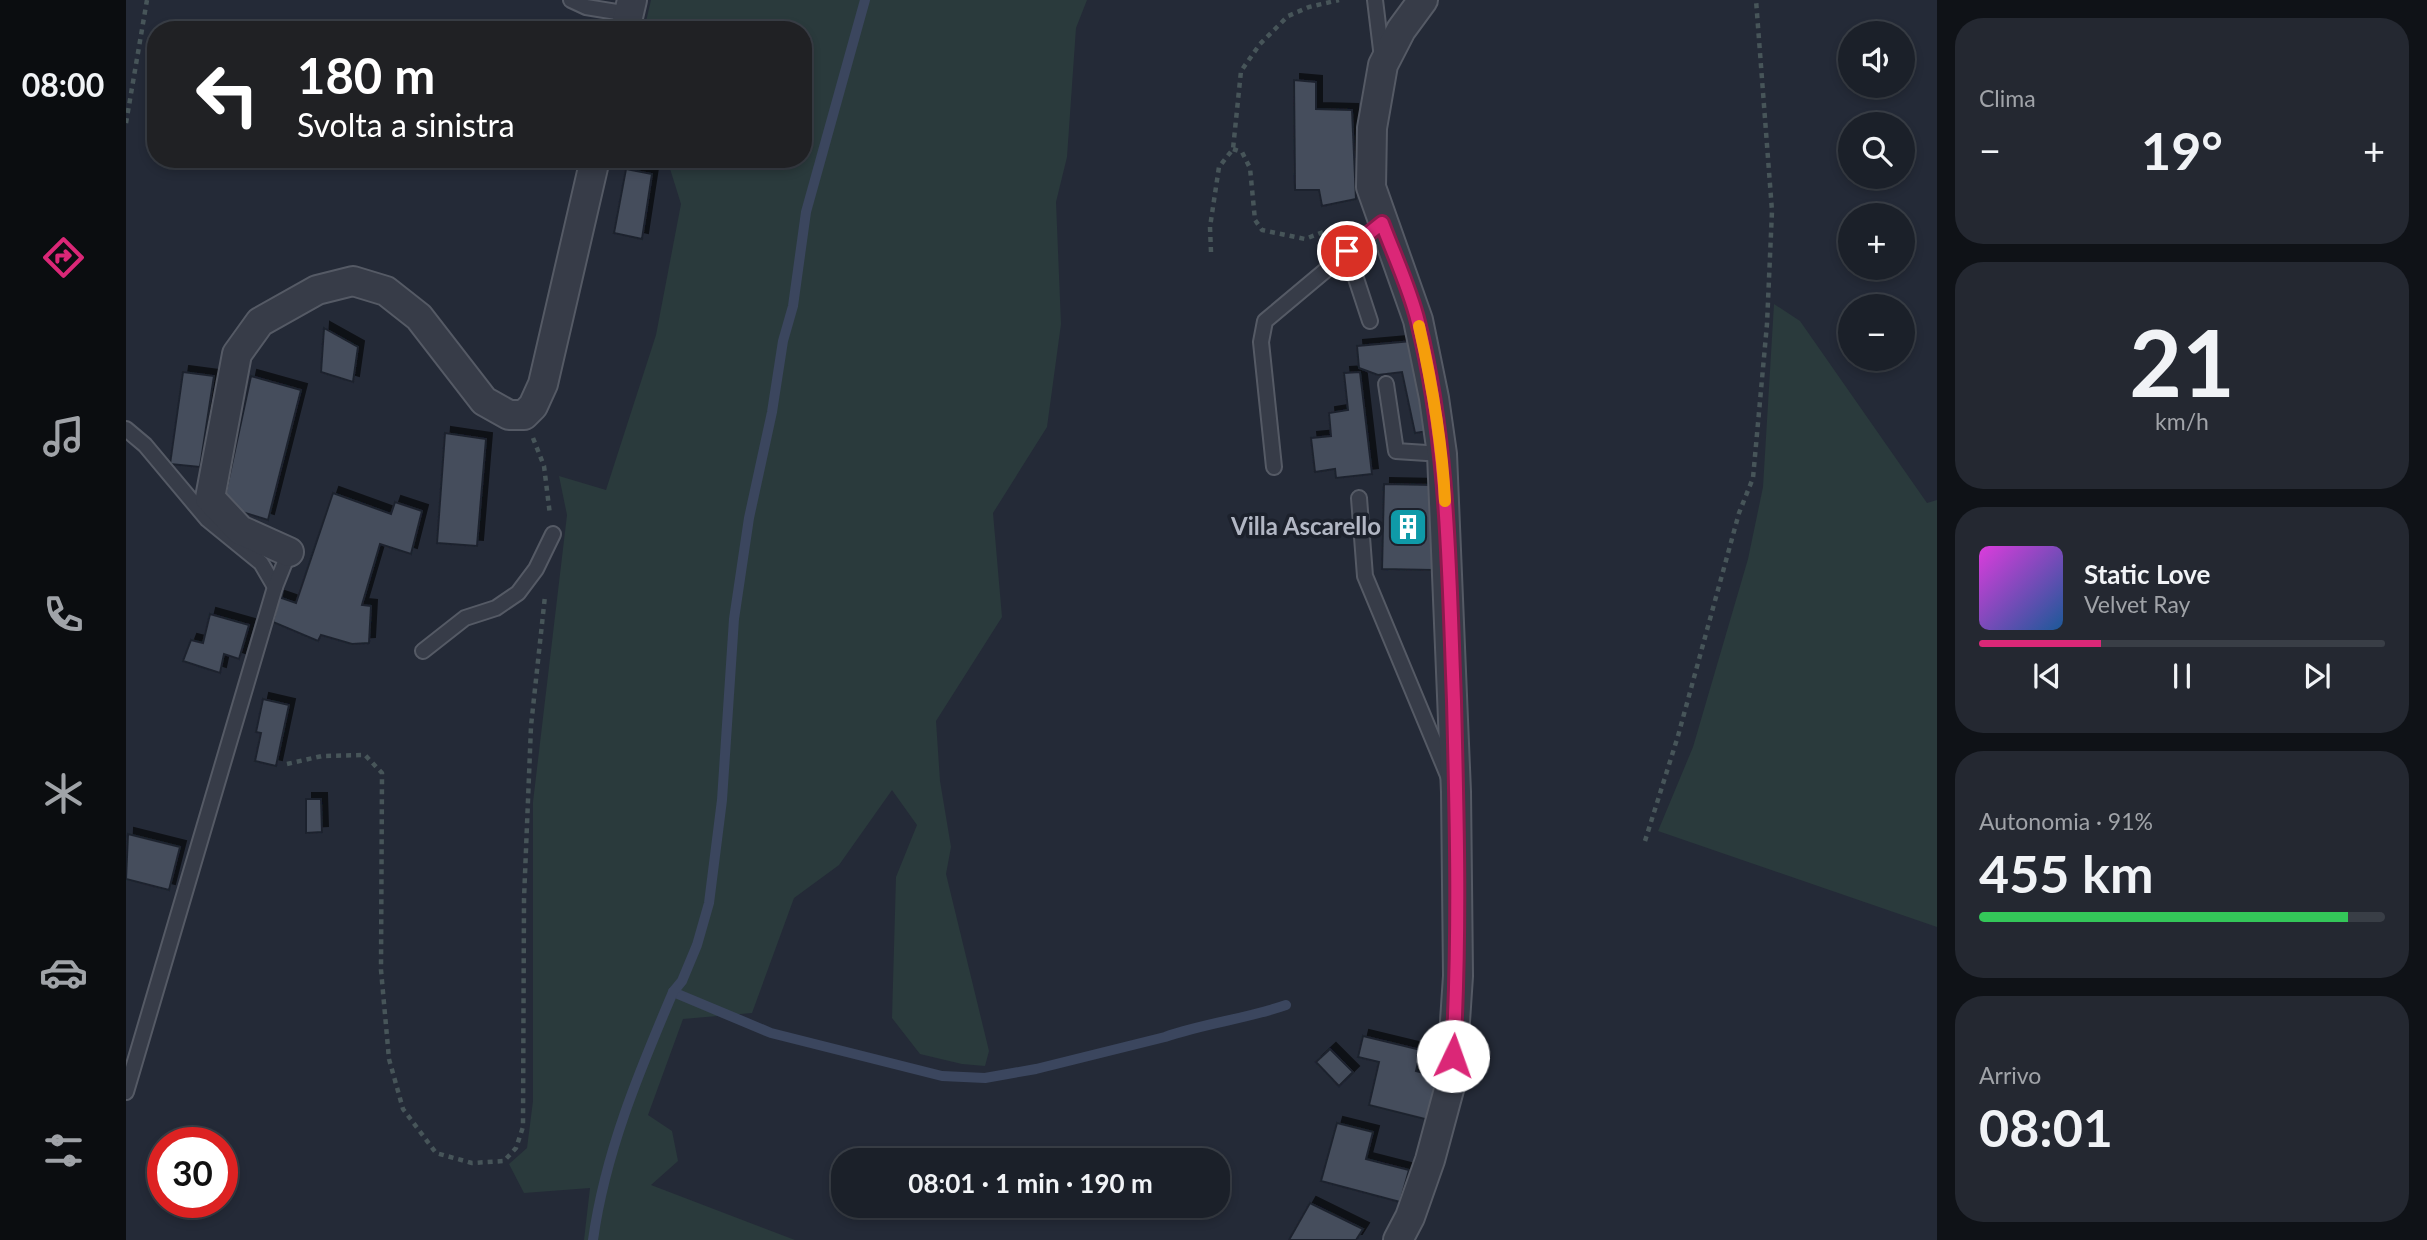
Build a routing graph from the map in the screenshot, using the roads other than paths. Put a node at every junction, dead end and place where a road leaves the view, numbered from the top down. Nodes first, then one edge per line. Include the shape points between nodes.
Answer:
1 (571, 0) edge
2 (1375, 0) edge
3 (1423, 0) edge
4 (629, 15) edge
5 (1383, 65) junction
6 (593, 168) edge
7 (1380, 217) junction
8 (1347, 251) junction
9 (1370, 321) dead end
10 (1385, 384) dead end
11 (126, 429) edge
12 (1442, 454) junction
13 (1275, 467) dead end
14 (1359, 498) dead end
15 (553, 534) road end
16 (289, 552) joint
17 (275, 587) junction
18 (423, 651) dead end
19 (1456, 792) junction
20 (126, 1092) edge
21 (1398, 1240) edge

1 - 4 lane
2 - 5 lane
3 - 5 street
5 - 7 street via 1371,128 1371,187
6 - 16 street via 543,383 524,415 509,415 484,401 419,317 386,291 353,281 317,290 260,322 237,354 210,498 240,530
7 - 8 lane
7 - 12 street via 1418,320
8 - 9 lane
8 - 13 lane via 1265,321 1261,342
10 - 12 lane via 1396,452
11 - 17 lane via 207,519 261,563
12 - 19 street
14 - 19 lane via 1365,576
15 - 18 lane via 518,593 496,608 465,618
16 - 17 lane
17 - 20 lane
19 - 21 street via 1458,975 1451,1082 1430,1160

